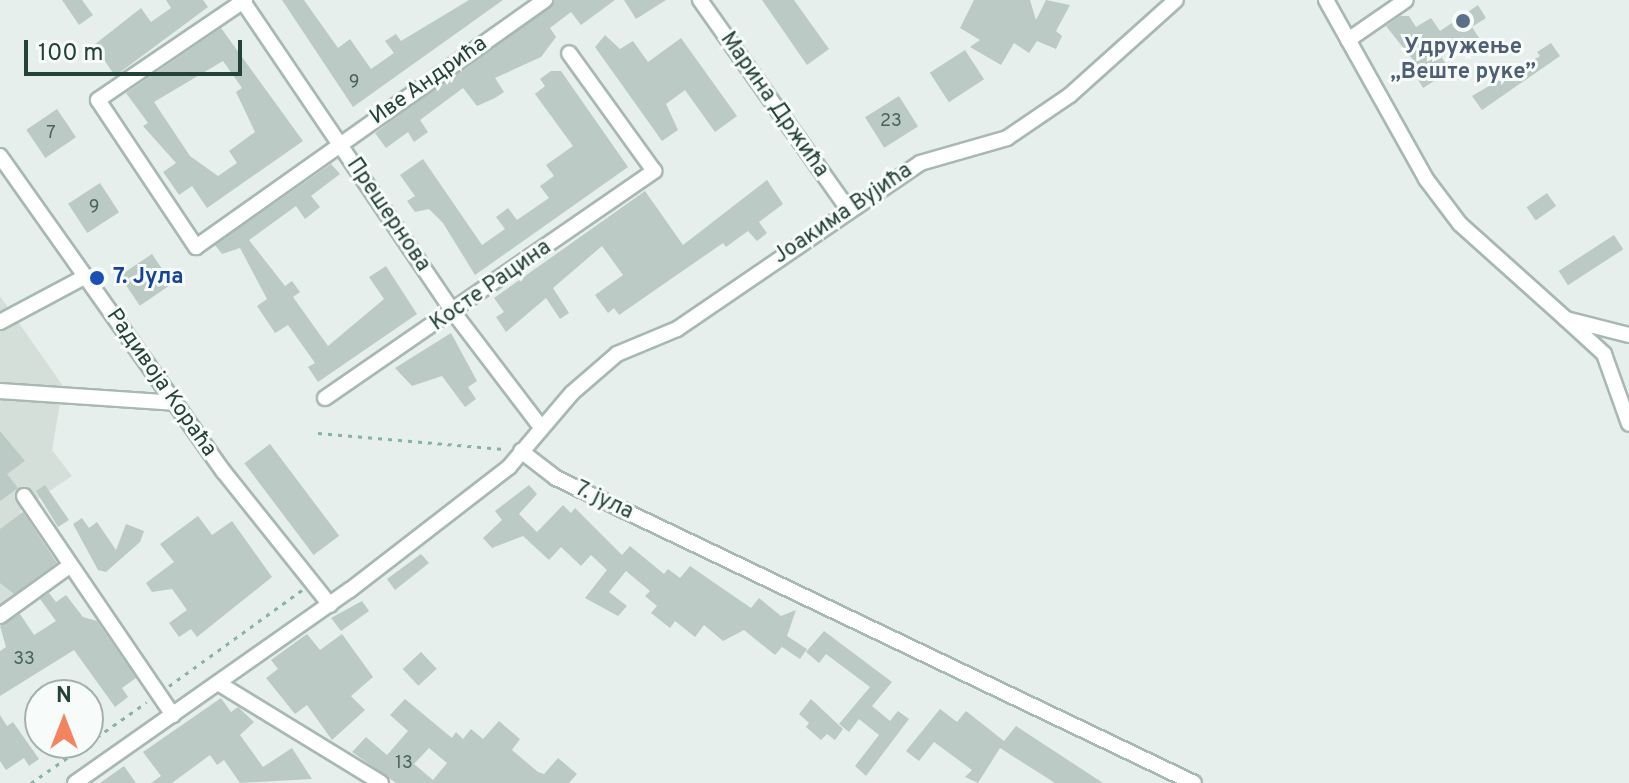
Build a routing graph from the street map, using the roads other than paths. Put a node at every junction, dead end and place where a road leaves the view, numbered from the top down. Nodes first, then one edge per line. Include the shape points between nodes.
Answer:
1 (243, 0) edge
2 (545, 0) edge
3 (700, 0) edge
4 (1176, 0) edge
5 (1326, 0) edge
6 (1406, 0) edge
7 (1348, 40) junction
8 (569, 53) dead end
9 (339, 144) junction
10 (0, 156) edge
11 (848, 209) junction
12 (86, 276) junction
13 (454, 313) junction
14 (1566, 319) junction
15 (0, 322) edge
16 (1629, 335) edge
17 (0, 391) edge
18 (325, 398) dead end
19 (174, 403) junction
20 (1629, 424) edge
21 (540, 426) junction
22 (521, 451) junction
23 (24, 496) dead end
24 (68, 567) junction
25 (330, 605) junction
26 (0, 616) edge
27 (218, 683) junction
28 (173, 715) junction
29 (75, 783) edge
30 (381, 783) edge
31 (1194, 783) edge

1 - 9 street, Прешернова
1 - 9 street, Иве Андрића via 98,100 196,247
2 - 9 street, Иве Андрића
3 - 11 street, Марина Држића
4 - 11 street, Јоакима Вујића via 1070,95 1007,138 920,163
5 - 7 street
6 - 7 street
7 - 14 street via 1426,179 1460,224
8 - 13 street, Косте Рацина via 654,171
9 - 13 street, Прешернова
10 - 12 street, Радивоја Кораћа
11 - 21 street, Јоакима Вујића via 677,329 617,354
12 - 15 street
12 - 19 street, Радивоја Кораћа
13 - 18 street, Косте Рацина
13 - 21 street, Прешернова
14 - 16 street
14 - 20 street via 1604,354
17 - 19 street
19 - 25 street, Радивоја Кораћа
21 - 22 street, Јоакима Вујића
22 - 25 street via 509,467
22 - 31 street, 7. јула via 556,478
23 - 24 street
24 - 26 street
24 - 28 street
25 - 27 street
27 - 28 street
27 - 30 street
28 - 29 street

